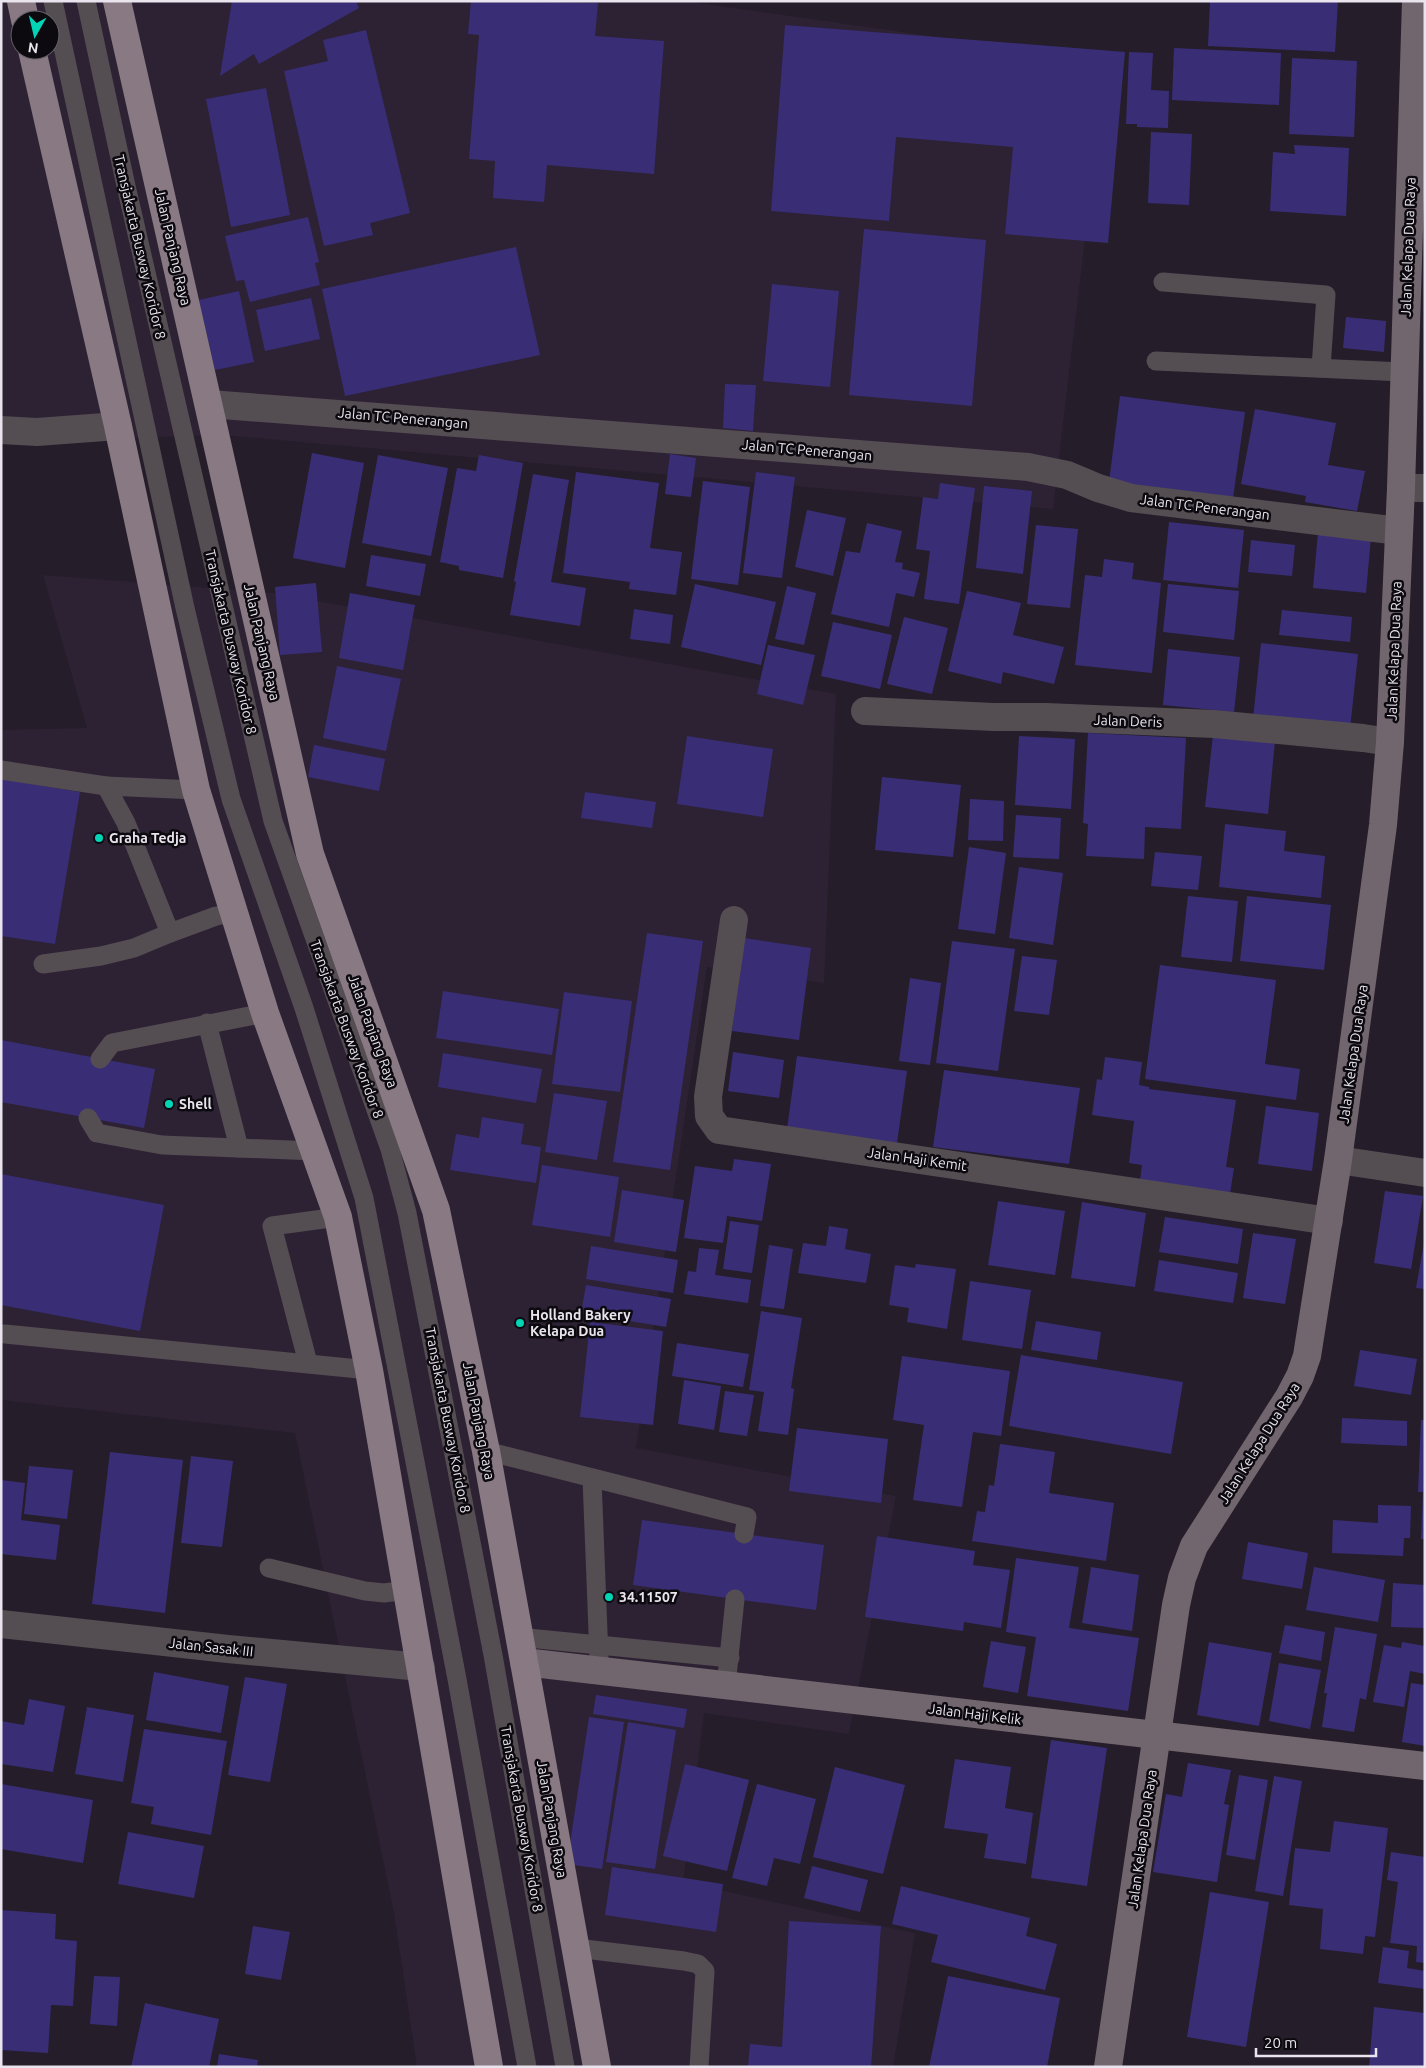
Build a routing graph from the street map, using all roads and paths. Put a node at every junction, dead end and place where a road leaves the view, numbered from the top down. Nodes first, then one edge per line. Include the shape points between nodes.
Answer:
1 (53, 1) edge
2 (86, 1) edge
3 (117, 1) edge
4 (1416, 1) edge
5 (34, 60) edge
6 (1163, 282) dead end
7 (1156, 361) dead end
8 (1321, 368) junction
9 (1404, 372) junction
10 (209, 404) junction
11 (118, 426) junction
12 (1, 430) edge
13 (1413, 488) edge
14 (1399, 531) junction
15 (865, 711) dead end
16 (1390, 742) junction
17 (1, 770) edge
18 (106, 786) junction
19 (196, 790) junction
20 (234, 913) junction
21 (734, 920) dead end
22 (170, 933) junction
23 (43, 964) dead end
24 (264, 1013) junction
25 (207, 1023) junction
26 (100, 1059) dead end
27 (88, 1118) dead end
28 (239, 1148) junction
29 (315, 1151) junction
30 (1338, 1160) junction
31 (1425, 1173) edge
32 (338, 1217) junction
33 (1328, 1221) junction
34 (5, 1334) dead end
35 (308, 1363) junction
36 (369, 1370) junction
37 (486, 1451) junction
38 (592, 1479) junction
39 (744, 1534) dead end
40 (269, 1568) dead end
41 (407, 1590) junction
42 (735, 1599) dead end
43 (1, 1624) edge
44 (521, 1650) junction
45 (599, 1658) junction
46 (730, 1658) junction
47 (421, 1667) junction
48 (726, 1686) junction
49 (1157, 1735) junction
50 (1425, 1766) edge
51 (576, 1948) junction
52 (489, 2067) edge
53 (527, 2067) edge
54 (565, 2067) edge
55 (597, 2067) edge
56 (699, 2067) edge
57 (1108, 2067) edge

1 - 53 lane via 185,608 231,800 304,1008 364,1198 457,1678
2 - 54 lane, Transjakarta Busway Koridor 8 via 273,821 390,1149 408,1213 493,1655
3 - 10 main road, Jalan Panjang Raya
4 - 9 street, Jalan Kelapa Dua Raya
5 - 11 main road
6 - 8 lane via 1326,295
7 - 8 lane
8 - 9 lane
9 - 13 street, Jalan Kelapa Dua Raya
10 - 14 street, Jalan TC Penerangan via 1028,467 1067,475 1131,498
10 - 37 main road, Jalan Panjang Raya via 310,854 436,1210
11 - 12 street via 37,432
11 - 19 main road
13 - 14 street, Jalan Kelapa Dua Raya
14 - 16 street, Jalan Kelapa Dua Raya
15 - 16 street, Jalan Deris via 1214,724
16 - 30 street, Jalan Kelapa Dua Raya via 1384,825
17 - 18 lane
18 - 19 lane
18 - 22 lane via 126,823
19 - 20 main road
20 - 22 lane via 216,916
20 - 24 main road
21 - 33 street, Jalan Haji Kemit via 708,1097 709,1116 719,1130
22 - 23 lane via 134,948
24 - 25 lane
24 - 29 main road
25 - 26 lane via 112,1042
25 - 28 lane
27 - 28 lane via 98,1133 162,1145
28 - 29 lane
29 - 32 main road
30 - 31 street
30 - 33 street, Jalan Kelapa Dua Raya
32 - 35 lane via 272,1226
32 - 36 main road
33 - 49 street, Jalan Kelapa Dua Raya via 1307,1356 1300,1376 1194,1546 1182,1578
34 - 35 lane
35 - 36 lane
36 - 41 main road
37 - 38 lane
37 - 44 main road, Jalan Panjang Raya
38 - 39 lane via 747,1517
38 - 45 lane
40 - 41 lane via 365,1591
41 - 47 main road
42 - 46 lane
43 - 47 street, Jalan Sasak III
44 - 45 street, Jalan Haji Kelik
44 - 51 main road, Jalan Panjang Raya
45 - 46 lane
45 - 48 street, Jalan Haji Kelik
46 - 48 lane
47 - 52 main road
48 - 49 street, Jalan Haji Kelik
49 - 50 street, Jalan Haji Kelik
49 - 57 street, Jalan Kelapa Dua Raya
51 - 55 main road, Jalan Panjang Raya
51 - 56 lane via 698,1964 705,1971

